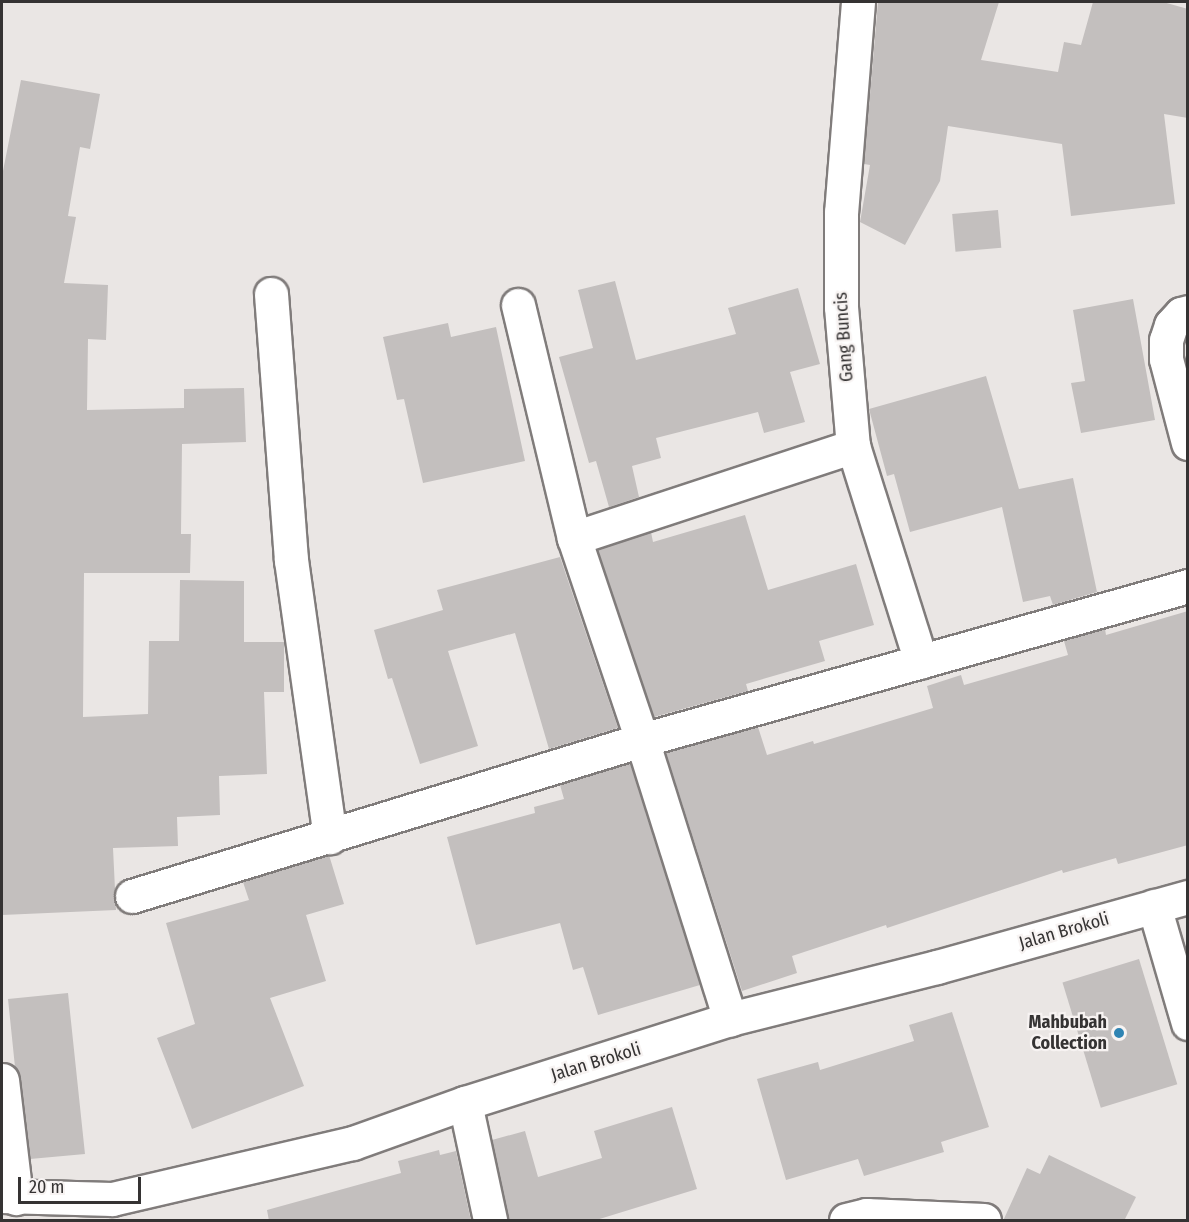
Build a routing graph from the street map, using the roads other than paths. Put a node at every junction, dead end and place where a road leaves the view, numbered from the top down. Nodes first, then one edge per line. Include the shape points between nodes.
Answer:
1 (858, 2) edge
2 (271, 294) dead end
3 (518, 305) dead end
4 (1188, 312) edge
5 (1188, 443) edge
6 (853, 446) junction
7 (574, 538) junction
8 (1188, 586) edge
9 (921, 662) junction
10 (642, 740) junction
11 (330, 837) junction
12 (132, 896) dead end
13 (1188, 897) edge
14 (1154, 906) junction
15 (730, 1019) junction
16 (1188, 1023) edge
17 (2, 1080) edge
18 (465, 1103) junction
19 (9, 1197) edge
20 (113, 1210) edge
21 (984, 1220) edge
22 (490, 1221) edge
23 (846, 1221) edge

1 - 6 street, Gang Buncis via 841,212 841,307
2 - 11 street via 291,560
3 - 7 street
4 - 5 street via 1171,325 1166,359
6 - 7 street
6 - 9 street, Gang Buncis
7 - 10 street
8 - 9 street
9 - 10 street
10 - 11 street
10 - 15 street
11 - 12 street
13 - 14 street, Jalan Brokoli
14 - 15 street, Jalan Brokoli via 937,967
14 - 16 street
15 - 18 street, Jalan Brokoli
17 - 19 street
18 - 20 street, Jalan Brokoli via 352,1143
18 - 22 street
19 - 20 street, Jalan Brokoli
21 - 23 street via 866,1215

